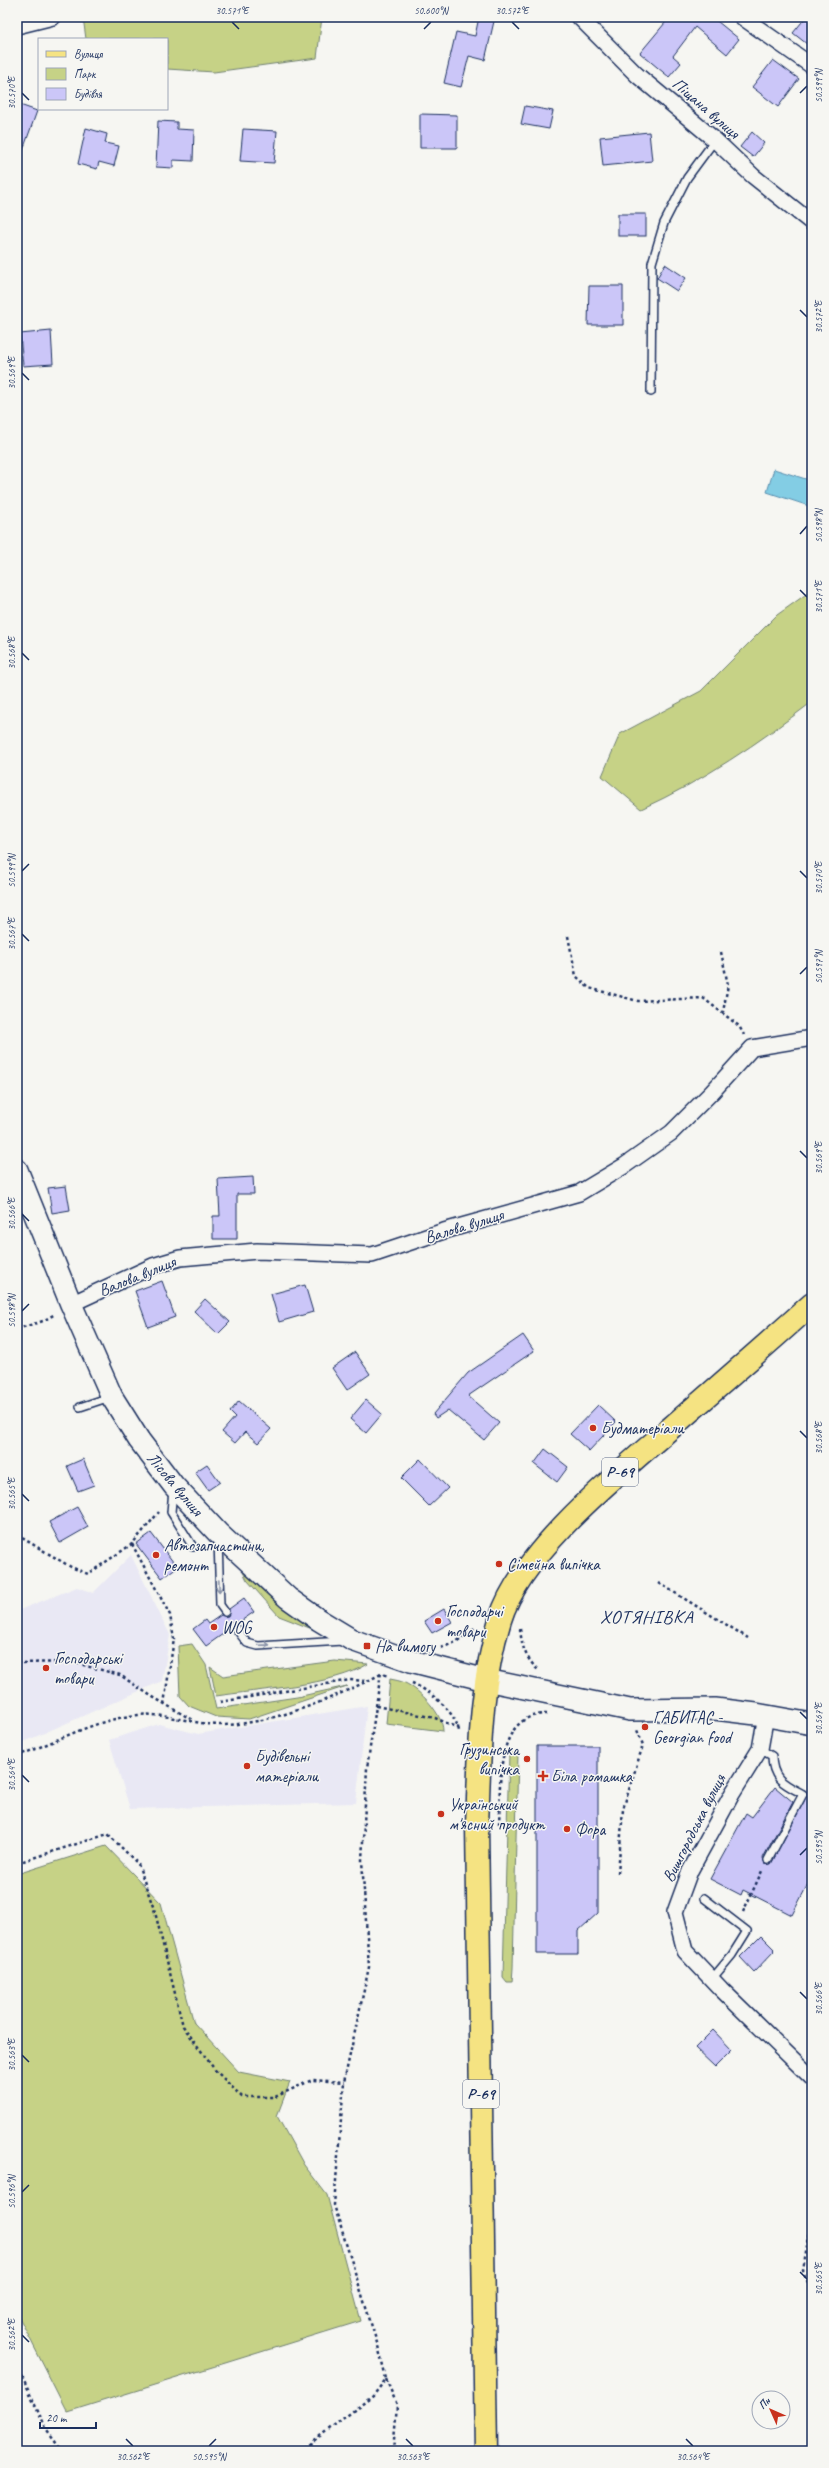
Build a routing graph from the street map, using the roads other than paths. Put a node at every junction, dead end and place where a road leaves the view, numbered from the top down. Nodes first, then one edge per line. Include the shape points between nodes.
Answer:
1 (53, 17) edge
2 (579, 17) edge
3 (742, 17) edge
4 (17, 26) edge
5 (812, 66) edge
6 (715, 140) junction
7 (812, 223) edge
8 (651, 392) dead end
9 (812, 1038) edge
10 (17, 1170) edge
11 (71, 1304) junction
12 (812, 1304) edge
13 (112, 1397) junction
14 (80, 1407) dead end
15 (174, 1486) junction
16 (218, 1533) junction
17 (193, 1546) dead end
18 (225, 1612) dead end
19 (234, 1626) dead end
20 (352, 1640) junction
21 (486, 1680) junction
22 (766, 1715) junction
23 (812, 1724) edge
24 (760, 1749) junction
25 (768, 1860) road end
26 (704, 1898) dead end
27 (712, 1979) junction
28 (812, 2078) edge
29 (486, 2451) edge

1 - 4 street
2 - 6 street, Піщана вулиця via 636,75
3 - 5 street
6 - 7 street, Піщана вулиця via 753,176
6 - 8 lane via 687,178 664,223 652,263
9 - 11 street, Валова вулиця via 752,1048 671,1133 579,1193 451,1229 372,1255 256,1251 180,1258 153,1266
10 - 11 street, Лісова вулиця
11 - 13 street, Лісова вулиця
12 - 21 main road, Р-69 via 613,1478 551,1540 516,1585 510,1597 500,1619
13 - 14 lane
13 - 15 street, Лісова вулиця via 139,1440
15 - 16 street, Лісова вулиця
15 - 17 lane via 171,1512
16 -> 18 lane via 220,1605
16 - 20 street, Лісова вулиця via 288,1598
19 -> 20 lane via 247,1643 258,1646
20 - 21 street, Лісова вулиця via 382,1652
21 - 22 street, Лісова вулиця via 630,1710 715,1709
21 - 29 main road, Р-69 via 480,1736 477,1851
22 - 23 street, Лісова вулиця
22 - 24 street, Вишгородська вулиця
24 - 25 lane via 772,1756 772,1769 777,1777 803,1794
24 - 27 street, Вишгородська вулиця via 690,1871 675,1912 685,1951
26 - 27 lane via 747,1931 732,1955
27 - 28 street, Вишгородська вулиця

